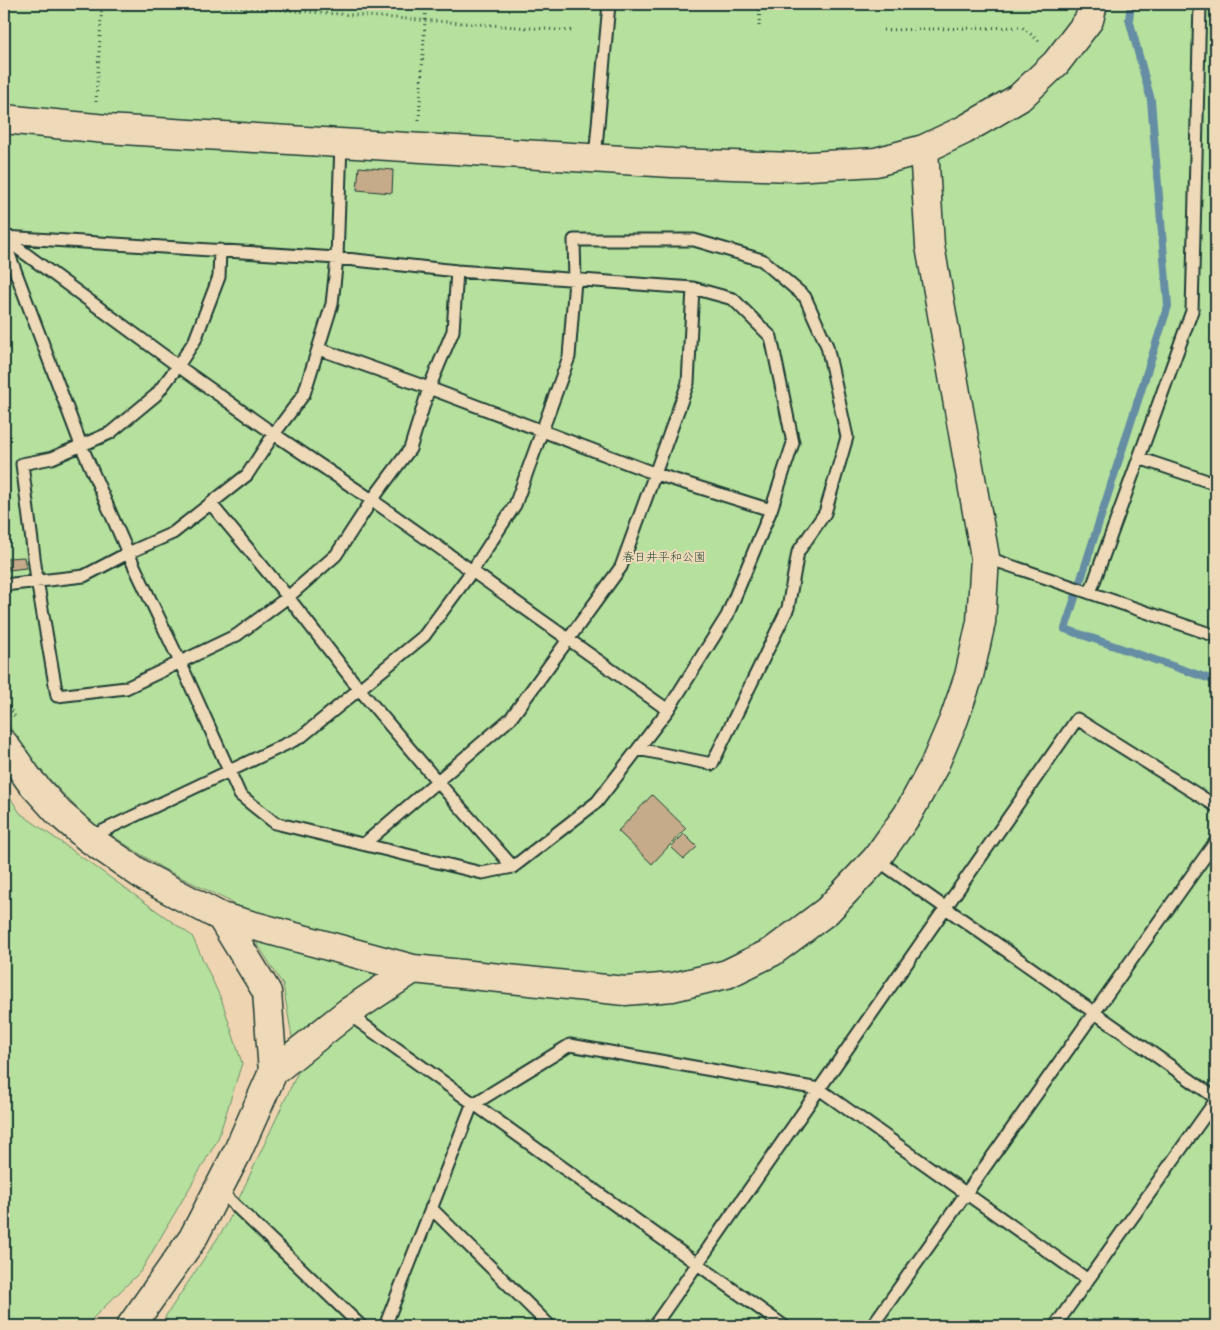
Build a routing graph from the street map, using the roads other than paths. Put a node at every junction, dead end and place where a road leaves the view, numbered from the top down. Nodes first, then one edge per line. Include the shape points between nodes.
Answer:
1 (609, 4) edge
2 (1093, 4) edge
3 (1200, 4) edge
4 (4, 119) edge
5 (341, 143) junction
6 (924, 149) junction
7 (595, 158) junction
8 (4, 238) edge
9 (220, 250) junction
10 (337, 258) junction
11 (457, 271) junction
12 (575, 280) junction
13 (693, 288) junction
14 (319, 349) junction
15 (178, 366) junction
16 (430, 388) junction
17 (542, 432) junction
18 (274, 434) junction
19 (82, 445) junction
20 (1139, 458) junction
21 (656, 474) junction
22 (1216, 484) edge
23 (372, 500) junction
24 (211, 504) junction
25 (771, 510) junction
26 (128, 553) junction
27 (985, 557) junction
28 (472, 571) junction
29 (38, 580) junction
30 (4, 585) edge
31 (1090, 593) junction
32 (288, 597) junction
33 (1216, 636) edge
34 (569, 640) junction
35 (180, 662) junction
36 (360, 690) junction
37 (668, 710) junction
38 (4, 744) edge
39 (638, 750) junction
40 (230, 771) junction
41 (437, 781) junction
42 (1216, 806) edge
43 (88, 838) junction
44 (1216, 841) edge
45 (364, 844) junction
46 (876, 859) junction
47 (513, 867) junction
48 (946, 907) junction
49 (221, 917) junction
50 (413, 969) junction
51 (1095, 1012) junction
52 (346, 1013) junction
53 (273, 1072) junction
54 (819, 1089) junction
55 (1216, 1099) edge
56 (472, 1105) junction
57 (218, 1189) junction
58 (966, 1194) junction
59 (431, 1208) junction
60 (697, 1264) junction
61 (1088, 1280) junction
62 (131, 1326) edge
63 (360, 1326) edge
64 (385, 1326) edge
65 (550, 1326) edge
66 (654, 1326) edge
67 (784, 1326) edge
68 (872, 1326) edge
69 (1055, 1326) edge

1 - 7 lane
2 - 6 street via 1089,20 1056,63 1019,98
3 - 20 lane via 1192,311
4 - 5 street via 106,129
5 - 7 street
5 - 10 lane
6 - 7 street via 876,162 793,167
6 - 27 street via 930,246
8 - 9 lane
8 - 15 lane
8 - 19 lane
9 - 10 lane
9 - 15 lane via 219,277 195,340
10 - 11 lane
10 - 14 lane via 332,304
11 - 12 lane
11 - 16 lane via 453,331
12 - 13 lane
12 - 17 lane via 569,357
12 - 39 lane via 574,240 694,240 762,260 806,297 827,346 847,437 825,513 798,552 788,608 712,764
13 - 21 lane via 688,383
13 - 25 lane via 733,299 771,337 793,443
14 - 16 lane
14 - 18 lane via 304,394
15 - 18 lane
15 - 19 lane via 156,395 110,433
16 - 17 lane
16 - 23 lane via 410,449
17 - 21 lane
17 - 28 lane via 515,505
18 - 23 lane
18 - 24 lane via 247,475
19 - 26 lane
19 - 29 lane via 52,458 22,464
20 - 22 lane
20 - 31 lane
21 - 25 lane
21 - 34 lane via 621,567
23 - 28 lane
23 - 32 lane via 336,555
24 - 26 lane via 173,533
24 - 32 lane
25 - 37 lane via 727,616
26 - 29 lane via 84,576
26 - 35 lane
27 - 31 lane
27 - 46 street via 982,622 954,719 908,814
28 - 34 lane
28 - 36 lane via 424,636
29 - 30 lane
29 - 35 lane via 57,696 126,688
31 - 33 lane
32 - 35 lane via 237,635
32 - 36 lane
34 - 37 lane
34 - 41 lane via 511,718
35 - 40 lane
36 - 40 lane via 301,737
36 - 41 lane
37 - 39 lane
38 - 43 street via 30,781
39 - 47 lane via 597,802
40 - 43 lane
40 - 45 lane via 240,795 274,822
41 - 45 lane
41 - 47 lane
42 - 48 lane via 1077,719
43 - 49 street via 145,877
44 - 51 lane
45 - 47 lane via 482,873
46 - 48 lane
46 - 50 street via 826,911 772,952 727,974 673,987 625,991
48 - 51 lane
48 - 54 lane
49 - 50 street
49 - 53 street via 267,992
50 - 52 street
51 - 55 lane
51 - 58 lane
52 - 53 street
52 - 56 lane
53 - 57 street
54 - 56 lane via 570,1045
54 - 58 lane
54 - 60 lane
55 - 61 lane
56 - 59 lane
56 - 60 lane
57 - 62 street via 193,1238
57 - 63 lane
58 - 61 lane
58 - 68 lane
59 - 64 lane
59 - 65 lane
60 - 66 lane
60 - 67 lane
61 - 69 lane

